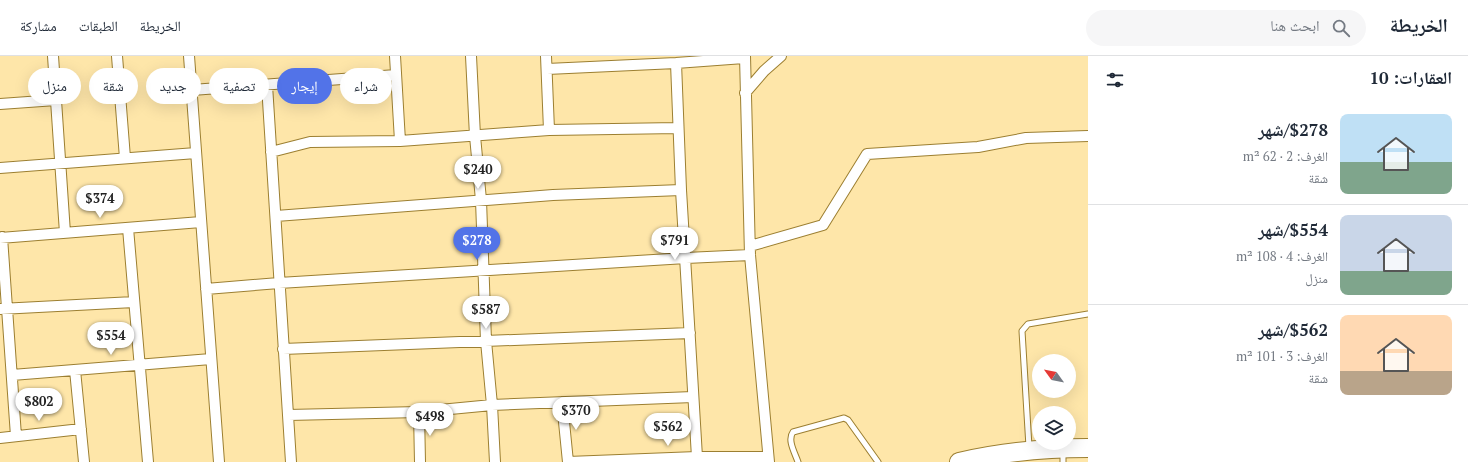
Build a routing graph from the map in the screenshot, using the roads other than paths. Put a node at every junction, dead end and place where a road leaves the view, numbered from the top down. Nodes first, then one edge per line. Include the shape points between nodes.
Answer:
1 (53, 56) edge
2 (117, 56) edge
3 (189, 56) edge
4 (395, 56) edge
5 (471, 56) edge
6 (546, 56) edge
7 (781, 56) edge
8 (744, 57) edge
9 (676, 63) junction
10 (54, 68) edge
11 (190, 68) edge
12 (547, 69) junction
13 (396, 75) junction
14 (269, 84) edge
15 (745, 93) junction
16 (28, 102) edge
17 (0, 104) edge
18 (56, 104) edge
19 (193, 104) edge
20 (268, 104) edge
21 (678, 128) junction
22 (550, 130) junction
23 (475, 136) junction
24 (1088, 136) edge
25 (400, 141) junction
26 (271, 152) junction
27 (196, 153) junction
28 (125, 158) junction
29 (60, 163) junction
30 (0, 168) edge
31 (681, 190) junction
32 (481, 200) junction
33 (276, 216) junction
34 (201, 222) junction
35 (128, 228) junction
36 (65, 233) junction
37 (1, 237) edge
38 (750, 251) junction
39 (686, 258) junction
40 (484, 271) junction
41 (279, 283) junction
42 (206, 289) junction
43 (134, 302) junction
44 (4, 309) edge
45 (1088, 314) edge
46 (690, 333) junction
47 (486, 340) junction
48 (283, 349) junction
49 (211, 359) junction
50 (139, 365) junction
51 (75, 370) junction
52 (12, 375) junction
53 (693, 396) junction
54 (562, 402) junction
55 (492, 405) junction
56 (419, 412) junction
57 (288, 415) junction
58 (81, 429) junction
59 (16, 436) junction
60 (0, 438) edge
61 (1088, 448) edge
62 (1029, 450) junction
63 (1063, 455) edge
64 (697, 457) junction
65 (999, 458) edge
66 (768, 459) edge
67 (84, 462) edge
68 (148, 462) edge
69 (218, 462) edge
70 (291, 462) edge
71 (420, 462) edge
72 (495, 462) edge
73 (568, 462) edge
74 (798, 462) edge
75 (878, 462) edge
76 (959, 462) edge

1 - 10 street
2 - 28 street
3 - 11 street
4 - 13 street
5 - 23 street
6 - 12 street
7 - 15 street
8 - 9 street
8 - 15 street
9 - 12 street
9 - 21 street
12 - 22 street
13 - 14 street
13 - 25 street
15 - 38 street
16 - 17 street
18 - 29 street
19 - 27 street
20 - 26 street
21 - 22 street
21 - 31 street
22 - 23 street
23 - 25 street
23 - 32 street
24 - 38 street via 1026,138 978,147 867,154 823,225
25 - 26 street via 310,142
26 - 33 street
27 - 28 street
27 - 34 street
28 - 29 street
29 - 30 street
29 - 36 street
31 - 32 street
31 - 39 street
32 - 33 street
32 - 40 street
33 - 41 street
34 - 35 street
34 - 42 street
35 - 36 street
35 - 43 street
36 - 37 street
37 - 44 street
38 - 39 street
38 - 66 street
39 - 40 street
39 - 46 street
40 - 41 street
40 - 47 street
41 - 42 street
41 - 48 street
42 - 49 street
43 - 44 street
43 - 50 street
44 - 52 street
45 - 62 lane via 1028,324 1022,331
46 - 47 street
46 - 53 street
47 - 48 street
47 - 55 street
48 - 57 street
49 - 50 street
49 - 69 street
50 - 51 street
50 - 68 street
51 - 52 street
51 - 58 street
52 - 59 street
53 - 54 street
53 - 64 street
54 - 55 street
54 - 73 street
55 - 56 street
55 - 72 street
56 - 57 street
56 - 71 street
57 - 70 street
58 - 59 street
58 - 67 street
59 - 60 street
61 - 63 highway
62 - 63 highway
62 - 65 highway
64 - 66 street
64 - 73 street
65 - 76 highway
74 - 75 lane via 791,439 793,432 844,418

